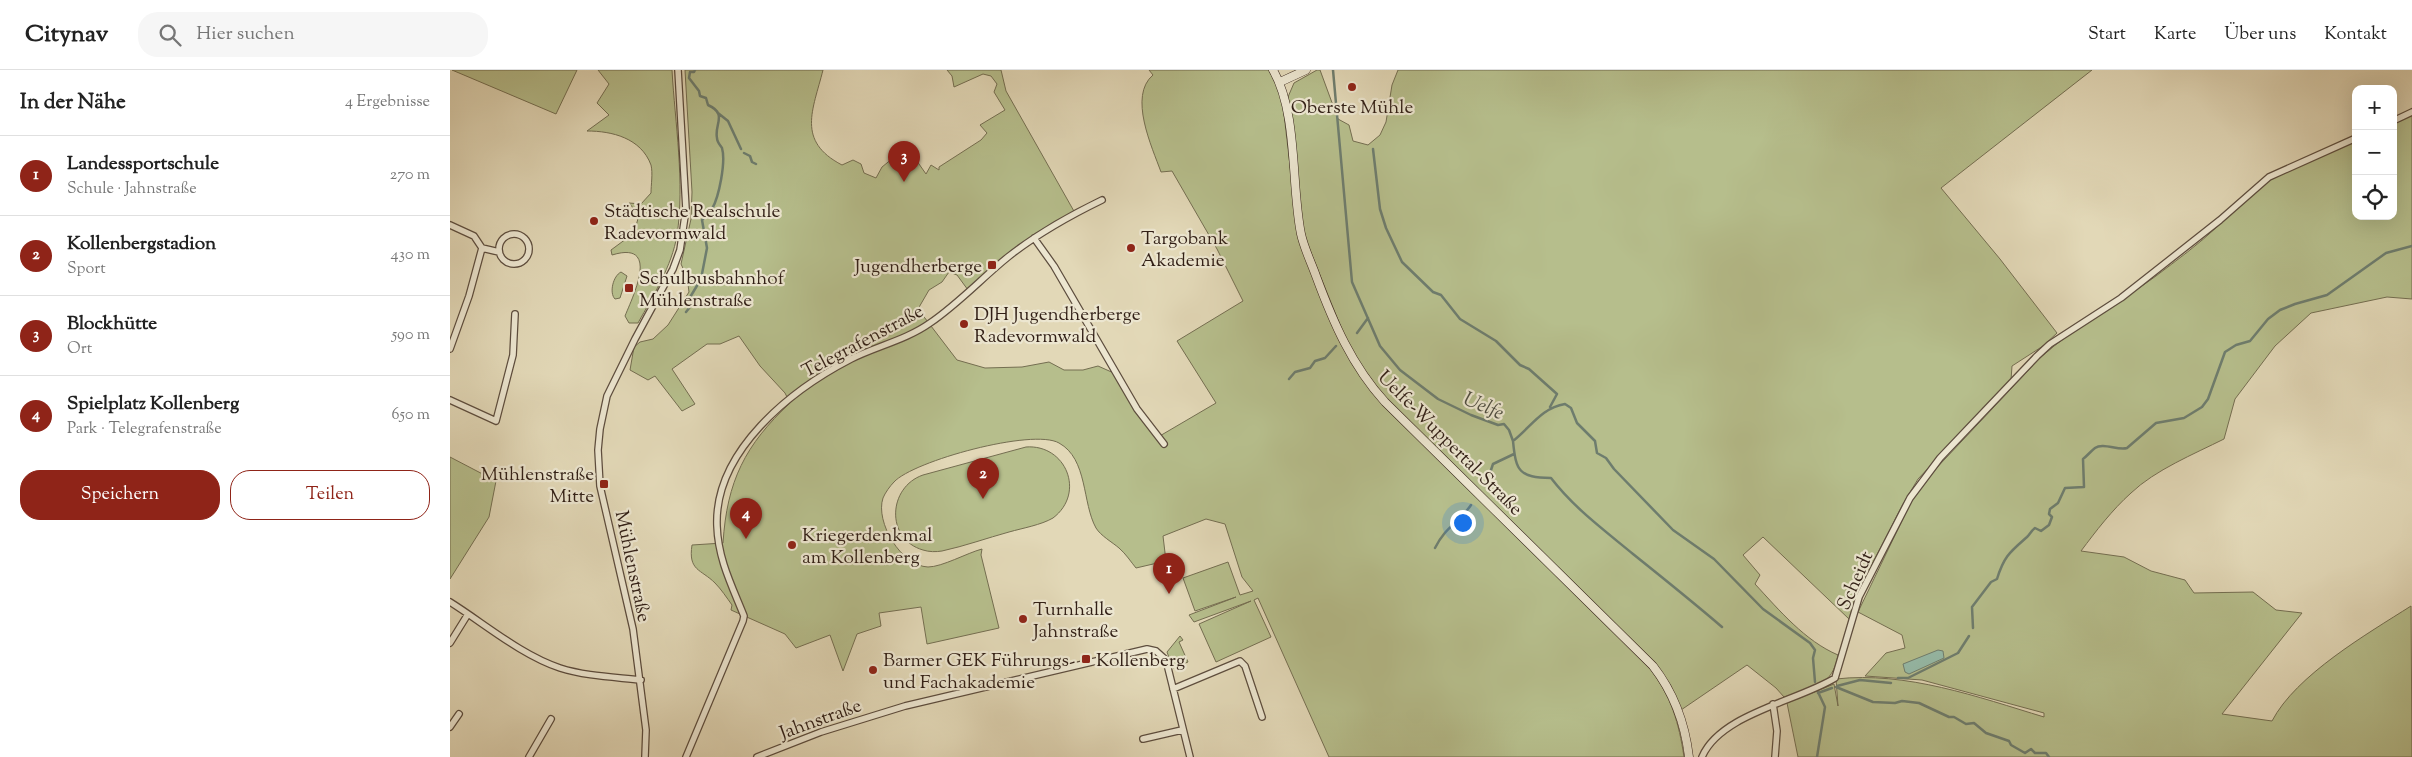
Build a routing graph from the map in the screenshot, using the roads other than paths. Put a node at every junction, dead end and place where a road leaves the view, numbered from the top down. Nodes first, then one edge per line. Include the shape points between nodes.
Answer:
1 (678, 70) edge
2 (1273, 70) edge
3 (1306, 70) edge
4 (1280, 82) junction
5 (2412, 112) edge
6 (2397, 119) edge
7 (2352, 140) edge
8 (1102, 200) dead end
9 (450, 225) edge
10 (1034, 238) junction
11 (482, 248) junction
12 (499, 252) junction
13 (515, 314) dead end
14 (450, 349) edge
15 (450, 400) edge
16 (1164, 444) dead end
17 (450, 602) edge
18 (468, 614) junction
19 (450, 643) edge
20 (640, 680) junction
21 (1173, 688) junction
22 (1773, 704) junction
23 (459, 714) dead end
24 (1262, 717) dead end
25 (552, 719) dead end
26 (450, 727) edge
27 (1182, 730) junction
28 (1143, 739) dead end
29 (530, 757) edge
30 (646, 757) edge
31 (686, 757) edge
32 (758, 757) edge
33 (1190, 757) edge
34 (1689, 757) edge
35 (1702, 757) edge
36 (1775, 757) edge

1 - 20 street, Mühlenstraße via 686,209 680,250 608,396 598,450 600,486 626,594
2 - 4 main road, Uelfe-Wuppertal-Straße
3 - 4 main road
4 - 34 main road, Uelfe-Wuppertal-Straße via 1290,131 1301,234 1331,313 1360,370 1391,408 1653,666 1669,688 1679,711
5 - 6 street
7 - 22 street, Scheidt via 2269,177 2121,298 2050,344 1940,458 1910,498 1860,597 1835,678 1806,693
8 - 10 street, Telegrafenstraße
9 - 11 street via 474,236
10 - 16 street via 1049,258 1137,409
10 - 31 street, Telegrafenstraße via 930,323 853,358 804,388 770,416 740,454 723,492 717,524 723,566 744,616
11 - 12 street
11 - 14 street
12 - 12 street via 504,261 516,264 525,259 529,248 522,237 511,234 501,241
13 - 15 street via 513,355 496,421
17 - 18 street
18 - 19 street
18 - 20 street via 553,665 601,676
20 - 30 street, Mühlenstraße
21 - 24 street via 1240,661 1245,666
21 - 27 street
21 - 32 street, Jahnstraße via 1166,660 1148,649 912,704 835,727
22 - 35 street via 1753,713 1717,738
22 - 36 street via 1777,731
23 - 26 street
25 - 29 street
27 - 28 street
27 - 33 street

